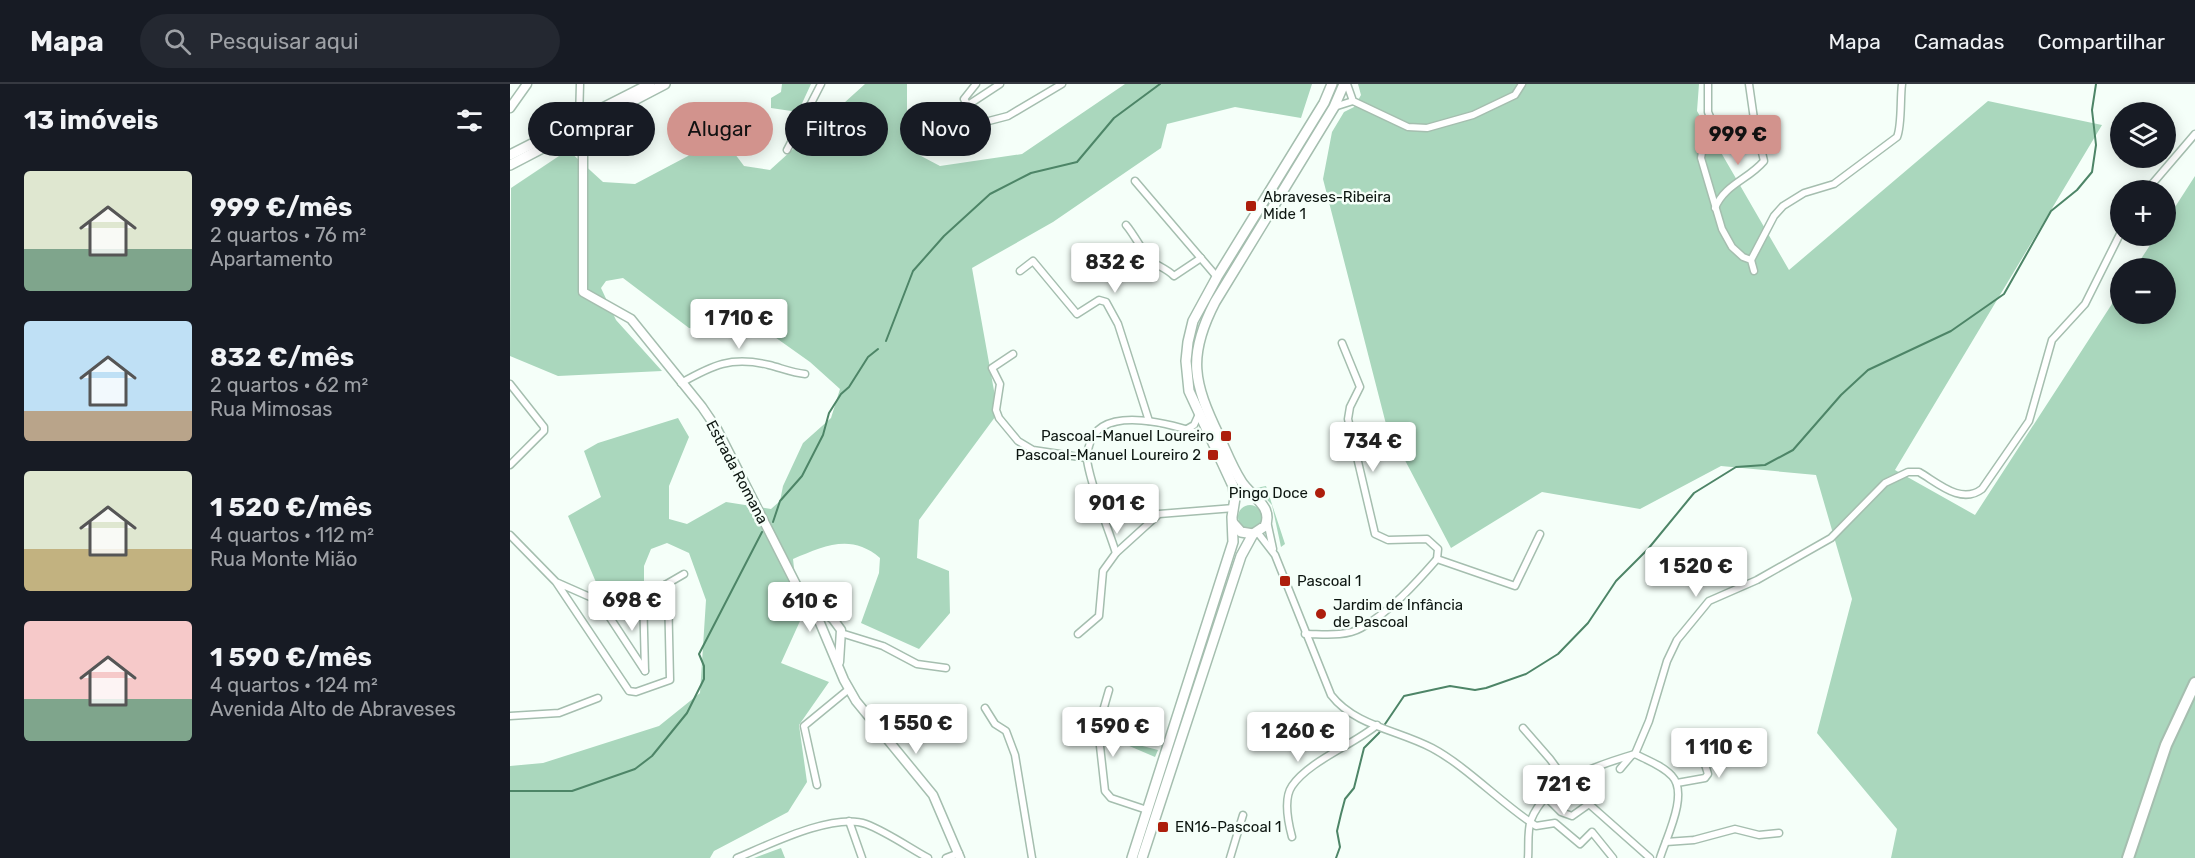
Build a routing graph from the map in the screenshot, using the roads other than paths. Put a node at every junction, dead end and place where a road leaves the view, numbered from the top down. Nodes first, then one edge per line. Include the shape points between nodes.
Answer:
1 (527, 84) edge
2 (580, 84) edge
3 (650, 84) edge
4 (665, 84) edge
5 (821, 84) edge
6 (976, 84) edge
7 (1000, 84) edge
8 (1062, 84) edge
9 (1332, 84) edge
10 (1345, 84) edge
11 (1522, 84) edge
12 (1708, 84) edge
13 (1749, 84) edge
14 (1902, 84) edge
15 (1353, 101) junction
16 (580, 102) edge
17 (618, 102) edge
18 (626, 102) edge
19 (812, 102) edge
20 (966, 102) edge
21 (973, 102) edge
22 (1335, 107) junction
23 (510, 108) edge
24 (1754, 119) junction
25 (991, 122) edge
26 (1717, 133) junction
27 (2195, 134) edge
28 (528, 147) edge
29 (510, 155) edge
30 (528, 155) edge
31 (581, 156) edge
32 (510, 165) edge
33 (2156, 180) edge
34 (1135, 181) dead end
35 (1715, 208) junction
36 (1126, 225) dead end
37 (2114, 246) edge
38 (1201, 258) junction
39 (1751, 260) junction
40 (1020, 271) dead end
41 (1754, 271) dead end
42 (1217, 278) junction
43 (1342, 343) dead end
44 (1012, 354) dead end
45 (805, 374) dead end
46 (681, 383) junction
47 (510, 384) edge
48 (1199, 414) junction
49 (1149, 421) junction
50 (1187, 429) junction
51 (1209, 437) junction
52 (1086, 458) junction
53 (510, 465) edge
54 (1259, 501) junction
55 (1233, 513) junction
56 (1267, 521) junction
57 (1255, 534) junction
58 (1540, 534) dead end
59 (510, 535) edge
60 (1116, 553) junction
61 (1275, 555) junction
62 (1437, 559) junction
63 (684, 574) dead end
64 (556, 582) junction
65 (665, 585) junction
66 (643, 593) junction
67 (801, 593) junction
68 (599, 601) junction
69 (841, 633) junction
70 (1078, 634) dead end
71 (1305, 634) junction
72 (838, 665) junction
73 (946, 668) dead end
74 (2195, 683) edge
75 (849, 689) junction
76 (1109, 690) dead end
77 (598, 698) dead end
78 (985, 708) dead end
79 (510, 716) edge
80 (1377, 725) junction
81 (1523, 728) dead end
82 (1703, 734) dead end
83 (1633, 754) junction
84 (1620, 769) dead end
85 (1566, 781) junction
86 (1677, 783) junction
87 (817, 785) dead end
88 (1546, 797) junction
89 (1148, 810) junction
90 (1243, 815) dead end
91 (849, 821) junction
92 (1530, 822) junction
93 (1779, 833) dead end
94 (1292, 837) dead end
95 (1666, 842) junction
96 (960, 856) edge
97 (1143, 857) edge
98 (738, 858) edge
99 (862, 858) edge
100 (928, 858) edge
101 (946, 858) edge
102 (1032, 858) edge
103 (1132, 858) edge
104 (1230, 858) edge
105 (1528, 858) edge
106 (1613, 858) edge
107 (1650, 858) edge
108 (1660, 858) edge
109 (2128, 858) edge

1 - 23 street
2 - 16 street
3 - 17 main road
4 - 18 main road
5 - 19 street
6 - 20 street via 964,99
7 - 21 street
8 - 25 street
9 - 42 main road
10 - 15 street
10 - 22 main road
11 - 15 street via 1515,95 1473,115 1427,128 1397,123
12 - 26 street via 1708,112
13 - 24 street
14 - 39 street via 1898,137 1834,184 1804,193 1783,206
15 - 22 street
22 - 54 main road via 1215,302 1197,344 1196,371 1208,413 1241,481
24 - 26 street
24 - 35 street via 1764,161 1755,172 1727,189
26 - 35 street via 1703,147 1701,158
27 - 33 street
28 - 29 main road
30 - 32 main road
31 - 46 street, Estrada Romana via 583,292 631,319
34 - 38 street
35 - 39 street via 1732,247
36 - 38 street via 1150,260 1174,276
37 - 83 street via 2085,304 2052,340 2029,421 1982,489 1974,495 1959,495 1918,472 1908,472 1886,483 1831,538 1757,580 1709,601 1672,650
38 - 42 street
39 - 41 street
40 - 49 street via 1033,261 1077,314 1099,300 1106,302 1118,324
42 - 48 main road via 1193,321 1188,342 1187,380
43 - 62 street via 1360,387 1348,419 1375,534 1388,540 1427,539 1438,549
44 - 52 street via 992,368 999,384 999,418 1025,447
45 - 46 street via 735,361 713,365
46 - 67 street, Estrada Romana via 717,429
47 - 53 street via 544,431
48 - 50 street
48 - 51 main road
49 - 50 street
49 - 52 street via 1106,424 1091,436
50 - 51 street
51 - 55 main road via 1233,486
52 - 60 street
54 - 55 main road via 1244,500
54 - 56 main road via 1266,510
55 - 57 main road via 1241,532
55 - 60 street via 1159,514
55 - 89 main road via 1232,551
56 - 57 main road
56 - 61 street
57 - 61 street
57 - 97 main road via 1237,566
58 - 62 street via 1515,586
59 - 64 street
60 - 70 street via 1103,571 1099,616
61 - 71 street
62 - 71 street via 1413,586 1360,629 1338,635
63 - 65 street
64 - 65 street via 629,691 636,692 670,680
64 - 68 street
65 - 66 street
66 - 68 street
66 - 68 street via 645,671
67 - 69 street, Estrada Romana via 833,619
67 - 72 street, Estrada Romana via 820,623
69 - 72 street, Estrada Romana
69 - 73 street via 883,646 917,664
71 - 80 street via 1336,701 1353,716
72 - 75 street, Estrada Romana
74 - 109 highway via 2166,745
75 - 87 street via 804,726
75 - 96 street, Estrada Romana via 933,795
76 - 89 street via 1098,728 1105,791 1111,798
77 - 79 street via 559,713
78 - 102 street via 995,724 1006,731 1015,755
80 - 92 street via 1433,749
80 - 94 street via 1304,773 1291,788 1287,816
81 - 85 street
82 - 86 street via 1701,752 1708,774 1705,778
83 - 84 street
83 - 85 street
83 - 86 street via 1667,771
85 - 88 street
86 - 95 street via 1676,816
88 - 92 street
88 - 107 street via 1561,812 1572,816 1589,804
89 - 103 main road
90 - 104 street
91 - 98 street via 807,829
91 - 99 street
91 - 100 street via 865,823
92 - 105 street
92 - 106 street via 1541,827 1549,822 1555,824 1580,844 1592,832
93 - 95 street via 1759,835 1735,829 1694,840
95 - 108 street
96 - 101 street

